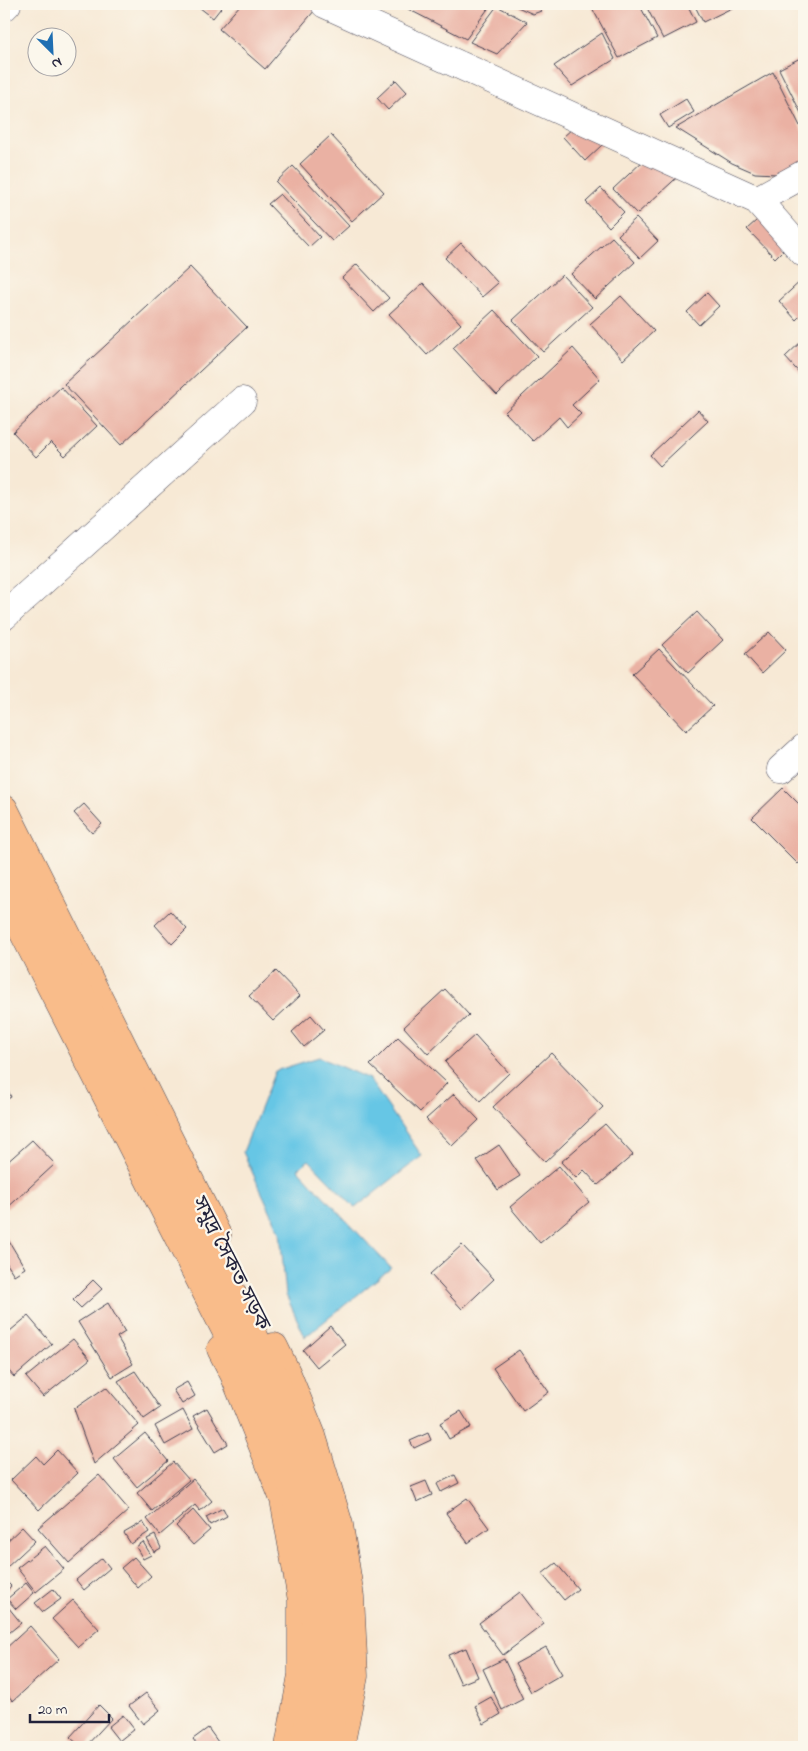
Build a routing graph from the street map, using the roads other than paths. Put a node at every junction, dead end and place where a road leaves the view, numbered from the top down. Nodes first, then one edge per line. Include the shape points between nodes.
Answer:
1 (7, 4) edge
2 (325, 4) edge
3 (4, 7) edge
4 (804, 174) edge
5 (757, 200) junction
6 (804, 253) edge
7 (242, 401) dead end
8 (4, 616) edge
9 (804, 748) edge
10 (781, 769) dead end
11 (4, 809) edge
12 (4, 844) edge
13 (4, 894) edge
14 (4, 922) edge
15 (289, 1747) edge
16 (304, 1747) edge
17 (325, 1747) edge
18 (340, 1747) edge

1 - 3 street
2 - 5 street
4 - 5 street
5 - 6 street
7 - 8 street
9 - 10 street
11 - 18 main road, সমুদ্র সৈকত সড়ক via 287,1374 312,1436 339,1525 350,1597 354,1676
12 - 17 main road via 273,1374 303,1453 323,1527 338,1606 338,1686
13 - 16 main road via 253,1384 285,1461 303,1523 316,1606 315,1691
14 - 15 main road via 234,1374 284,1499 302,1600 302,1675

